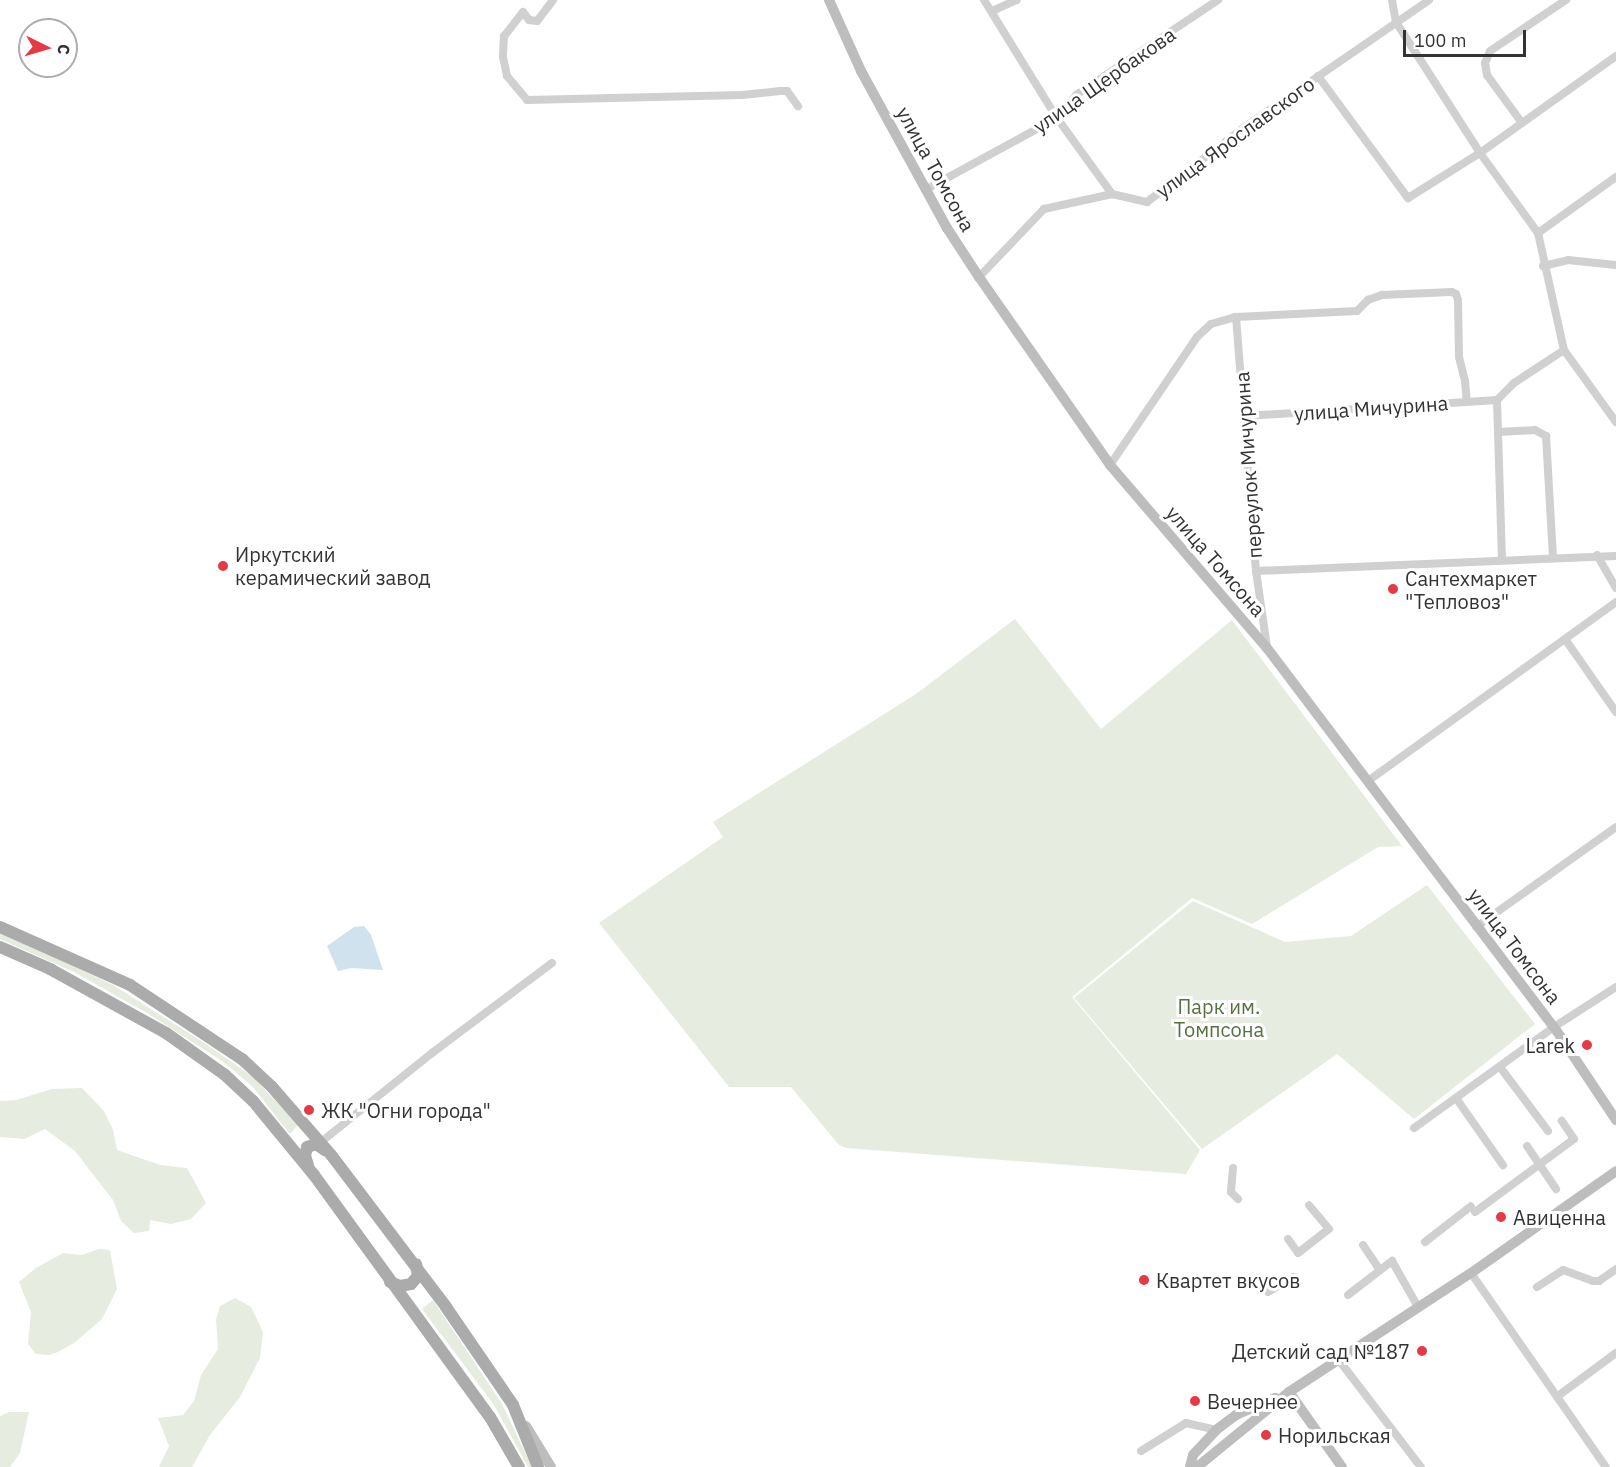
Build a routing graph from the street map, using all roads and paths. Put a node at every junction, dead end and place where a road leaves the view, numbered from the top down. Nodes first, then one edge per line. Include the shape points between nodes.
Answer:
1 (554, 0) edge
2 (829, 0) edge
3 (984, 0) edge
4 (1017, 0) edge
5 (1218, 0) edge
6 (1392, 0) edge
7 (1429, 0) edge
8 (1566, 0) edge
9 (992, 11) junction
10 (1396, 22) junction
11 (1616, 56) edge
12 (1318, 76) junction
13 (798, 106) dead end
14 (1057, 118) junction
15 (1522, 123) junction
16 (1480, 153) junction
17 (1616, 177) edge
18 (925, 190) junction
19 (1112, 194) junction
20 (1538, 232) junction
21 (1616, 265) edge
22 (1544, 266) junction
23 (979, 277) junction
24 (1236, 317) junction
25 (1564, 350) junction
26 (1497, 400) junction
27 (1467, 402) junction
28 (1245, 416) junction
29 (1616, 422) edge
30 (1498, 432) junction
31 (1110, 465) junction
32 (1597, 555) junction
33 (1616, 556) edge
34 (1553, 557) junction
35 (1502, 560) junction
36 (1256, 571) junction
37 (1616, 588) edge
38 (1616, 602) edge
39 (1565, 639) junction
40 (1267, 648) junction
41 (1616, 712) edge
42 (1368, 781) junction
43 (1616, 827) edge
44 (0, 927) edge
45 (1476, 927) junction
46 (0, 947) edge
47 (552, 963) dead end
48 (1616, 987) edge
49 (1554, 1027) junction
50 (1500, 1067) junction
51 (1456, 1098) junction
52 (1616, 1120) edge
53 (1562, 1121) dead end
54 (1414, 1128) dead end
55 (1548, 1131) dead end
56 (321, 1142) junction
57 (1527, 1146) dead end
58 (332, 1156) junction
59 (1503, 1165) dead end
60 (1540, 1165) junction
61 (1233, 1168) dead end
62 (1616, 1171) edge
63 (314, 1174) junction
64 (1556, 1189) dead end
65 (1238, 1199) dead end
66 (1310, 1205) dead end
67 (1288, 1239) dead end
68 (1425, 1242) dead end
69 (1363, 1245) dead end
70 (415, 1263) junction
71 (1616, 1269) edge
72 (1380, 1270) junction
73 (1471, 1273) junction
74 (1293, 1277) dead end
75 (390, 1282) junction
76 (1537, 1287) dead end
77 (1268, 1292) dead end
78 (1347, 1294) dead end
79 (1418, 1307) junction
80 (1616, 1353) edge
81 (1338, 1359) junction
82 (1288, 1392) junction
83 (1558, 1396) junction
84 (513, 1405) junction
85 (1216, 1430) junction
86 (1141, 1451) dead end
87 (519, 1467) edge
88 (538, 1467) edge
89 (551, 1467) edge
90 (1190, 1467) edge
91 (1197, 1467) edge
92 (1342, 1467) edge
93 (1421, 1467) edge
94 (1606, 1467) edge

1 - 13 street via 537,21 529,20 523,12 504,36 507,76 527,100 787,91
2 - 18 street, улица Томсона via 861,71
3 - 9 street
4 - 9 street
5 - 14 street, улица Щербакова via 1076,95
6 - 10 street
7 - 10 street, улица Ярославского
8 - 15 street via 1490,51 1485,63 1487,75
9 - 14 street
10 - 12 street, улица Ярославского
10 - 16 street
11 - 15 street
12 - 16 street via 1407,198
12 - 19 street, улица Ярославского via 1147,202
14 - 18 street, улица Щербакова
14 - 19 street
15 - 16 street
16 - 20 street
17 - 20 street
18 - 23 street, улица Томсона
19 - 23 street, улица Ярославского via 1044,209
20 - 22 street
21 - 22 street via 1568,260
22 - 25 street
23 - 31 street, улица Томсона
24 - 27 street via 1357,311 1368,300 1382,295 1452,292 1458,300 1459,357
24 - 28 street, переулок Мичурина
24 - 31 street via 1211,324 1197,337
25 - 26 street
25 - 29 street
26 - 27 street, улица Мичурина
26 - 30 street
27 - 28 street, улица Мичурина
28 - 36 street, переулок Мичурина
30 - 34 street via 1535,429 1546,436
30 - 35 street
31 - 40 street, улица Томсона
32 - 33 street
32 - 34 street
32 - 37 street
34 - 35 street
35 - 36 street
36 - 40 street, переулок Мичурина
38 - 39 street
39 - 41 street
39 - 42 street
40 - 42 street, улица Томсона
42 - 45 street, улица Томсона
43 - 45 street
44 - 56 main road via 130,985 190,1023 242,1059
45 - 49 street, улица Томсона
46 - 63 main road via 116,1004 224,1074 259,1108
47 - 56 street
48 - 49 street
49 - 50 street
49 - 52 street, улица Томсона
50 - 51 street
50 - 55 street
51 - 54 street
51 - 59 street
53 - 60 street via 1575,1139
56 - 58 main road
57 - 60 street
58 - 63 main road via 316,1144 307,1146 305,1158
58 - 70 main road
60 - 64 street
60 - 68 street
61 - 65 street via 1231,1192
62 - 73 street
63 - 75 main road
66 - 67 street via 1329,1229 1298,1253
69 - 72 street
70 - 75 main road via 418,1273 414,1282 403,1287
70 - 84 main road
71 - 76 street via 1599,1281 1563,1270
72 - 78 street
72 - 79 street via 1392,1261
73 - 79 street
73 - 83 street
74 - 77 street
75 - 87 main road via 499,1429
79 - 81 street
80 - 83 street
81 - 82 street
81 - 93 street
82 - 85 street via 1236,1415
82 - 91 street
82 - 92 street
83 - 94 street
84 - 88 main road
84 - 89 street
85 - 86 street via 1186,1423
85 - 90 street via 1192,1455

